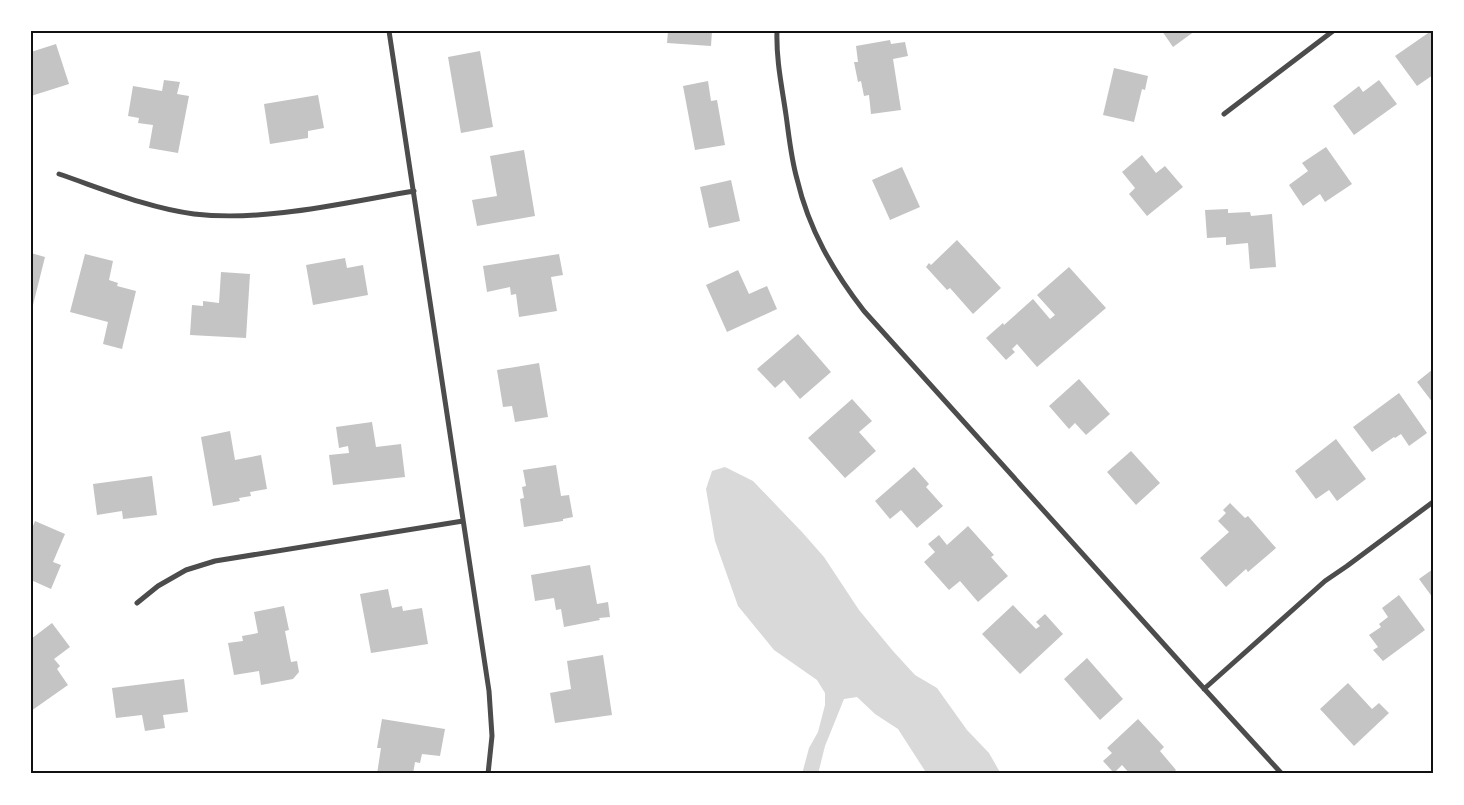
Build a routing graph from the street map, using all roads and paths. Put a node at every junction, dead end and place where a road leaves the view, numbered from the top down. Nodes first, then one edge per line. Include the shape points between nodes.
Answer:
1 (389, 31) edge
2 (777, 31) edge
3 (1333, 31) edge
4 (1224, 114) dead end
5 (59, 174) dead end
6 (414, 191) junction
7 (1433, 502) edge
8 (463, 521) junction
9 (137, 603) dead end
10 (1204, 689) junction
11 (488, 774) edge
12 (1282, 774) edge

1 - 6 street
2 - 10 street via 778,60 796,178 815,234 836,274 864,311
3 - 4 street
5 - 6 street via 150,205 220,216 267,214
6 - 8 street
7 - 10 street via 1325,580
8 - 9 street via 215,561 179,574
8 - 11 street via 491,701
10 - 12 street

